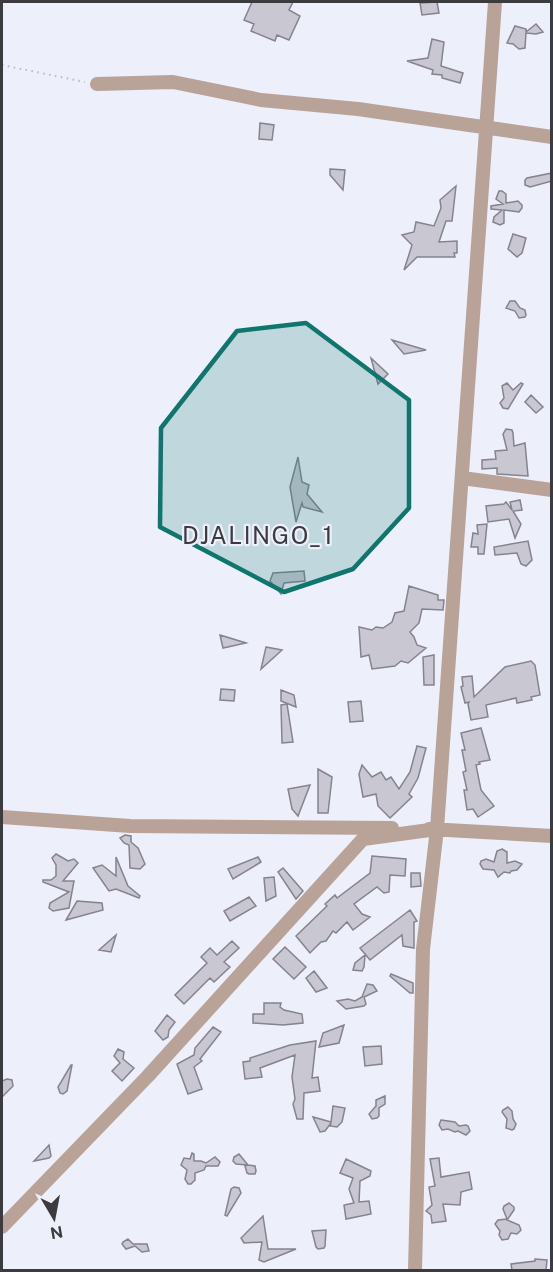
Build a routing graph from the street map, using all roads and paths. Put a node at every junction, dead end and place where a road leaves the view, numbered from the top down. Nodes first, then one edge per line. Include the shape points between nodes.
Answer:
1 (495, 2) edge
2 (2, 65) edge
3 (97, 84) joint
4 (487, 128) junction
5 (552, 137) edge
6 (462, 478) junction
7 (552, 490) edge
8 (2, 817) edge
9 (437, 829) junction
10 (552, 836) edge
11 (2, 1227) edge
12 (415, 1270) edge

1 - 4 street
2 - 3 path
3 - 4 street via 173,82 261,100
4 - 5 street
4 - 6 street
6 - 7 street
6 - 9 street
8 - 9 street via 130,826
9 - 10 street
9 - 11 street via 363,839 148,1076
9 - 12 street via 423,949

